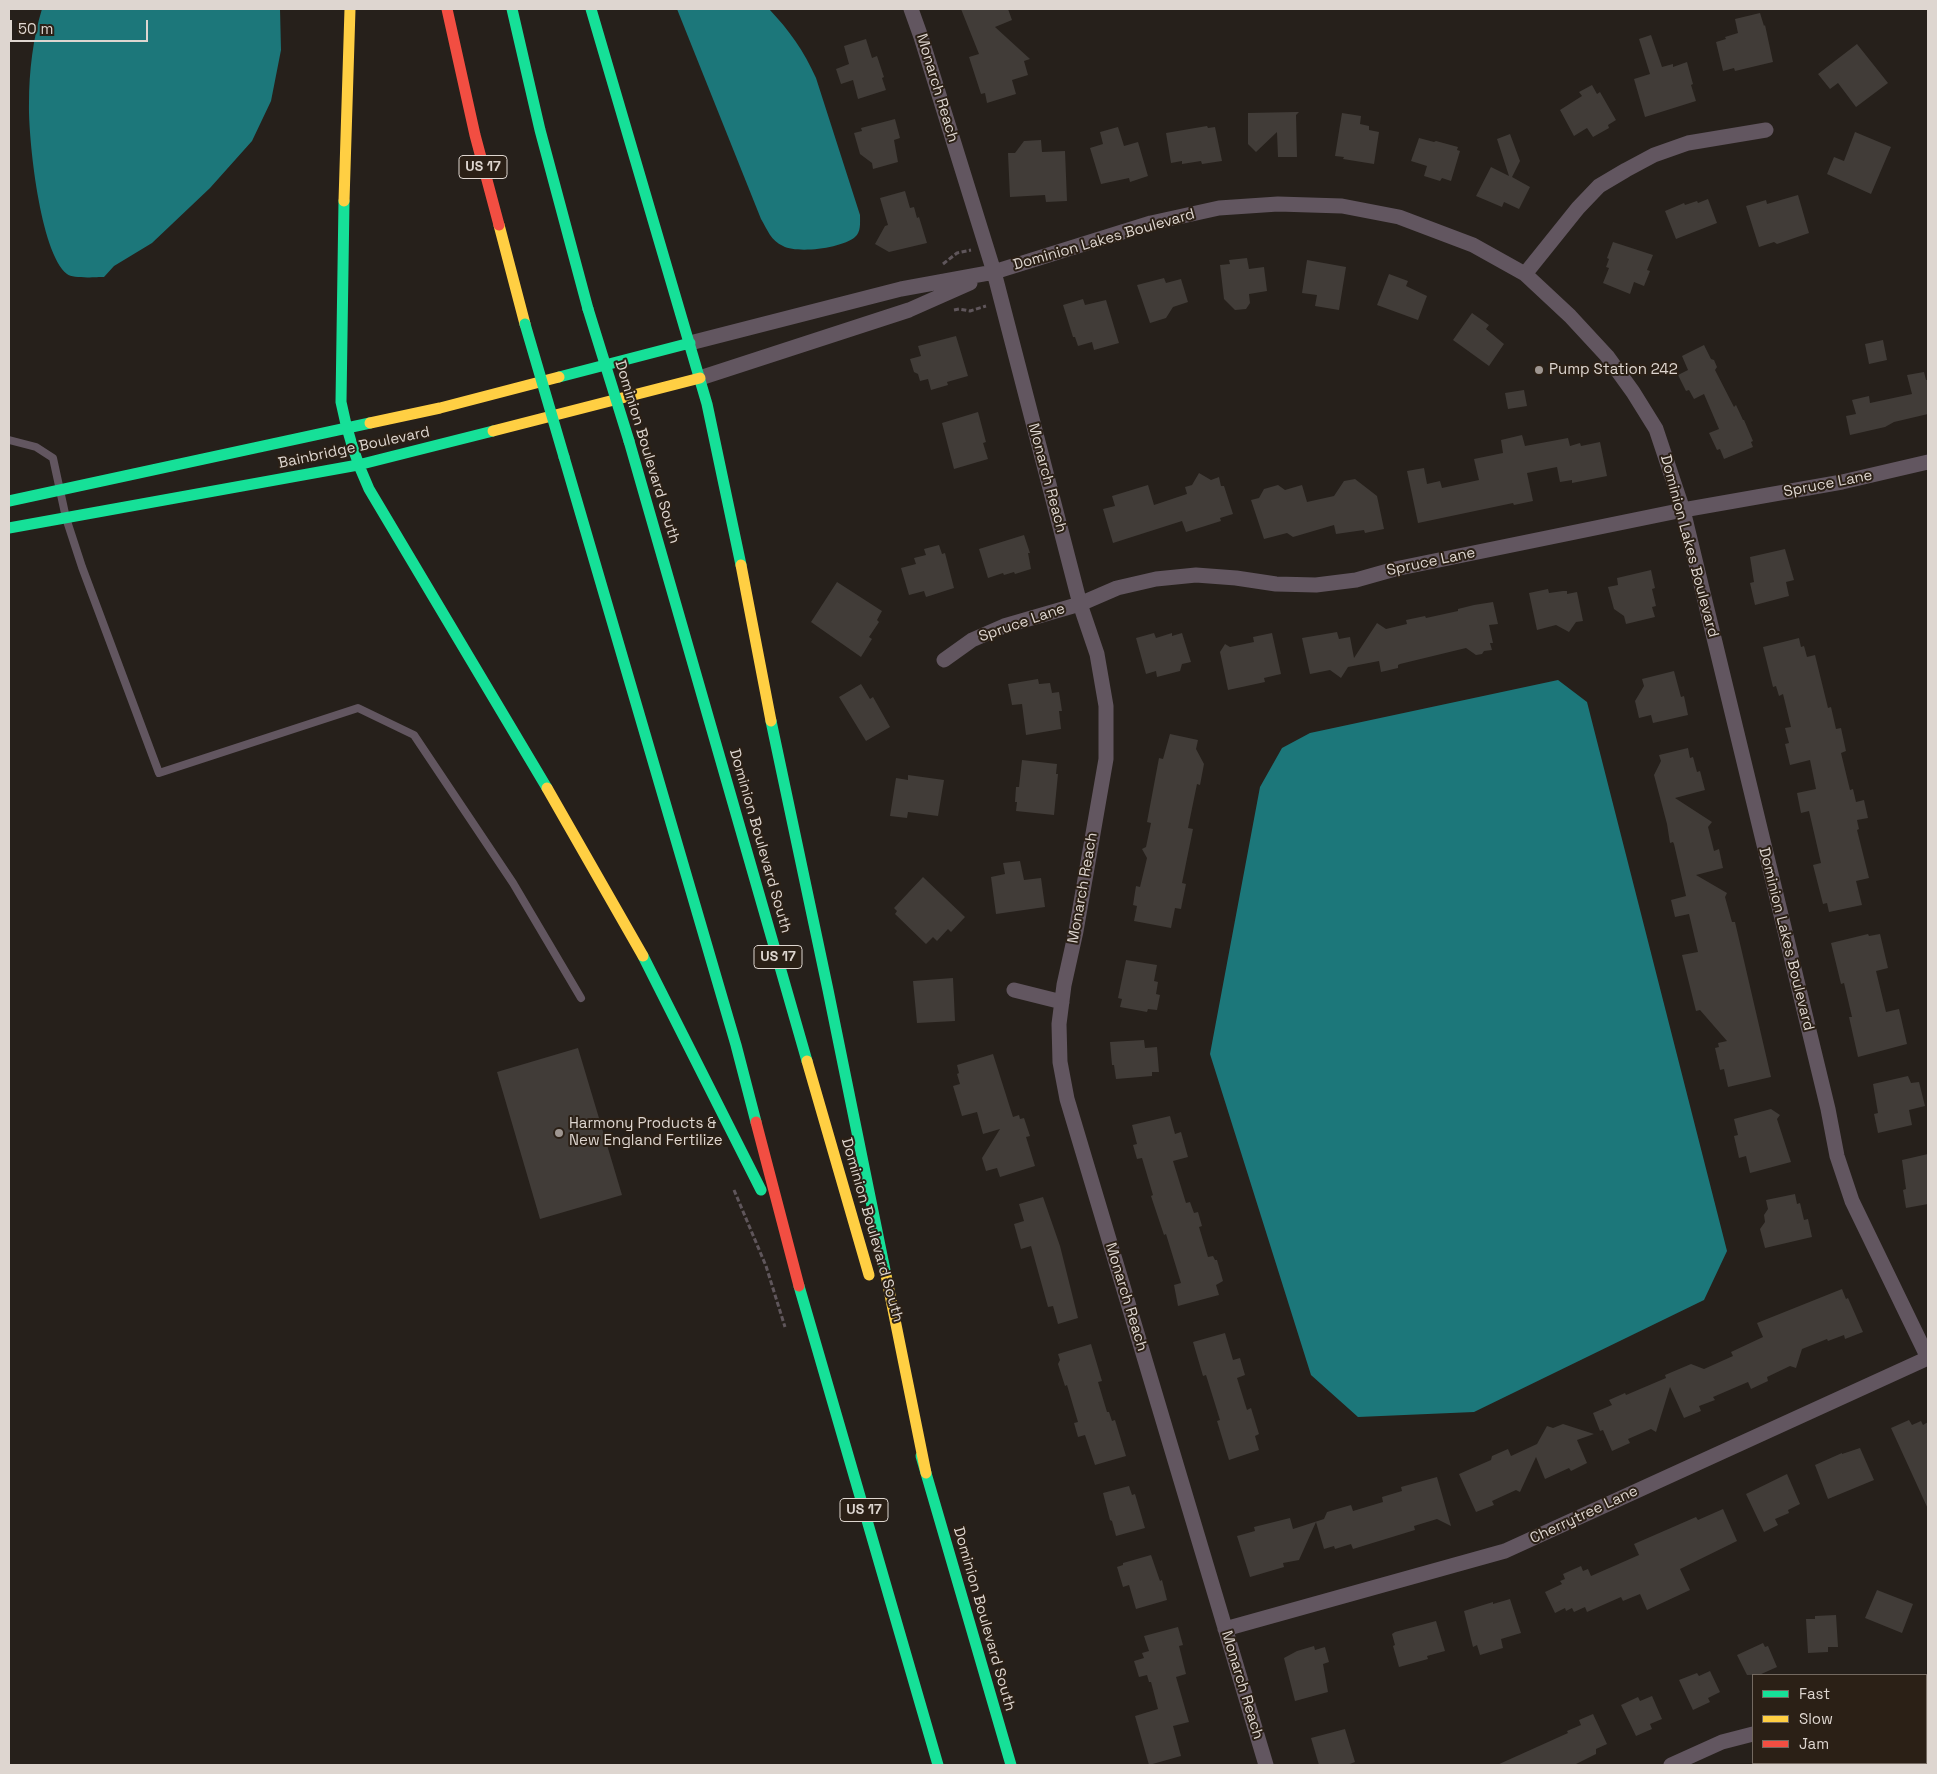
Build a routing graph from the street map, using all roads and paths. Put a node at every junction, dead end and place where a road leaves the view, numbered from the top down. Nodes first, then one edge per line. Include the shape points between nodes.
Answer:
1 (350, 9) edge
2 (447, 9) edge
3 (512, 9) edge
4 (591, 9) edge
5 (911, 9) edge
6 (1766, 130) dead end
7 (994, 272) junction
8 (1525, 274) junction
9 (690, 343) junction
10 (700, 378) junction
11 (346, 429) junction
12 (9, 440) edge
13 (1928, 462) edge
14 (358, 465) junction
15 (61, 490) junction
16 (9, 502) edge
17 (1683, 510) junction
18 (66, 518) junction
19 (9, 528) edge
20 (1080, 604) junction
21 (944, 660) dead end
22 (1014, 990) dead end
23 (581, 998) dead end
24 (1062, 1002) junction
25 (786, 1240) junction
26 (871, 1282) dead end
27 (885, 1330) dead end
28 (1928, 1358) edge
29 (926, 1473) junction
30 (1225, 1630) junction
31 (1752, 1734) edge
32 (938, 1765) edge
33 (1011, 1765) edge
34 (1266, 1765) edge
35 (1671, 1765) edge

1 - 11 main road via 342,264 342,402
2 - 25 main road, US 17, bridge via 475,136 526,324 736,1045
3 - 26 main road, Dominion Boulevard South / US 17, bridge via 540,130 588,309 629,441
4 - 9 main road
5 - 7 street, Monarch Reach
6 - 8 street via 1688,143 1654,155 1599,186
7 - 8 street, Dominion Lakes Boulevard via 1151,223 1219,208 1278,204 1342,206 1400,217 1473,244
7 - 9 street, Dominion Lakes Boulevard via 901,289
7 - 10 street, Dominion Lakes Boulevard via 909,310
7 - 20 street, Monarch Reach
8 - 17 street, Dominion Lakes Boulevard via 1607,356 1633,392 1656,429
9 - 10 main road
9 - 11 main road, Bainbridge Boulevard
10 - 14 main road, Bainbridge Boulevard
10 - 29 main road via 732,518 761,676
11 - 14 main road
11 - 15 main road, Bainbridge Boulevard
12 - 15 lane via 36,447 53,458
13 - 17 street, Spruce Lane via 1842,482
14 - 18 main road, Bainbridge Boulevard
14 - 25 main road via 368,489 542,779 642,954
15 - 16 main road, Bainbridge Boulevard
15 - 18 lane
17 - 20 street, Spruce Lane via 1395,569 1356,580 1316,585 1276,584 1196,575 1127,586
17 - 28 street, Dominion Lakes Boulevard via 1837,1156 1852,1200
18 - 19 main road, Bainbridge Boulevard
18 - 23 lane via 159,773 358,708 414,735 513,883
20 - 21 street, Spruce Lane via 1004,626 972,640
20 - 24 street, Monarch Reach via 1097,654 1104,697 1106,758
22 - 24 street
24 - 30 street, Monarch Reach via 1060,1062 1067,1099
25 - 32 main road, US 17
27 - 29 main road, Dominion Boulevard South
28 - 30 street, Cherrytree Lane via 1505,1552
29 - 33 main road, Dominion Boulevard South
30 - 34 street, Monarch Reach
31 - 35 street via 1722,1742

